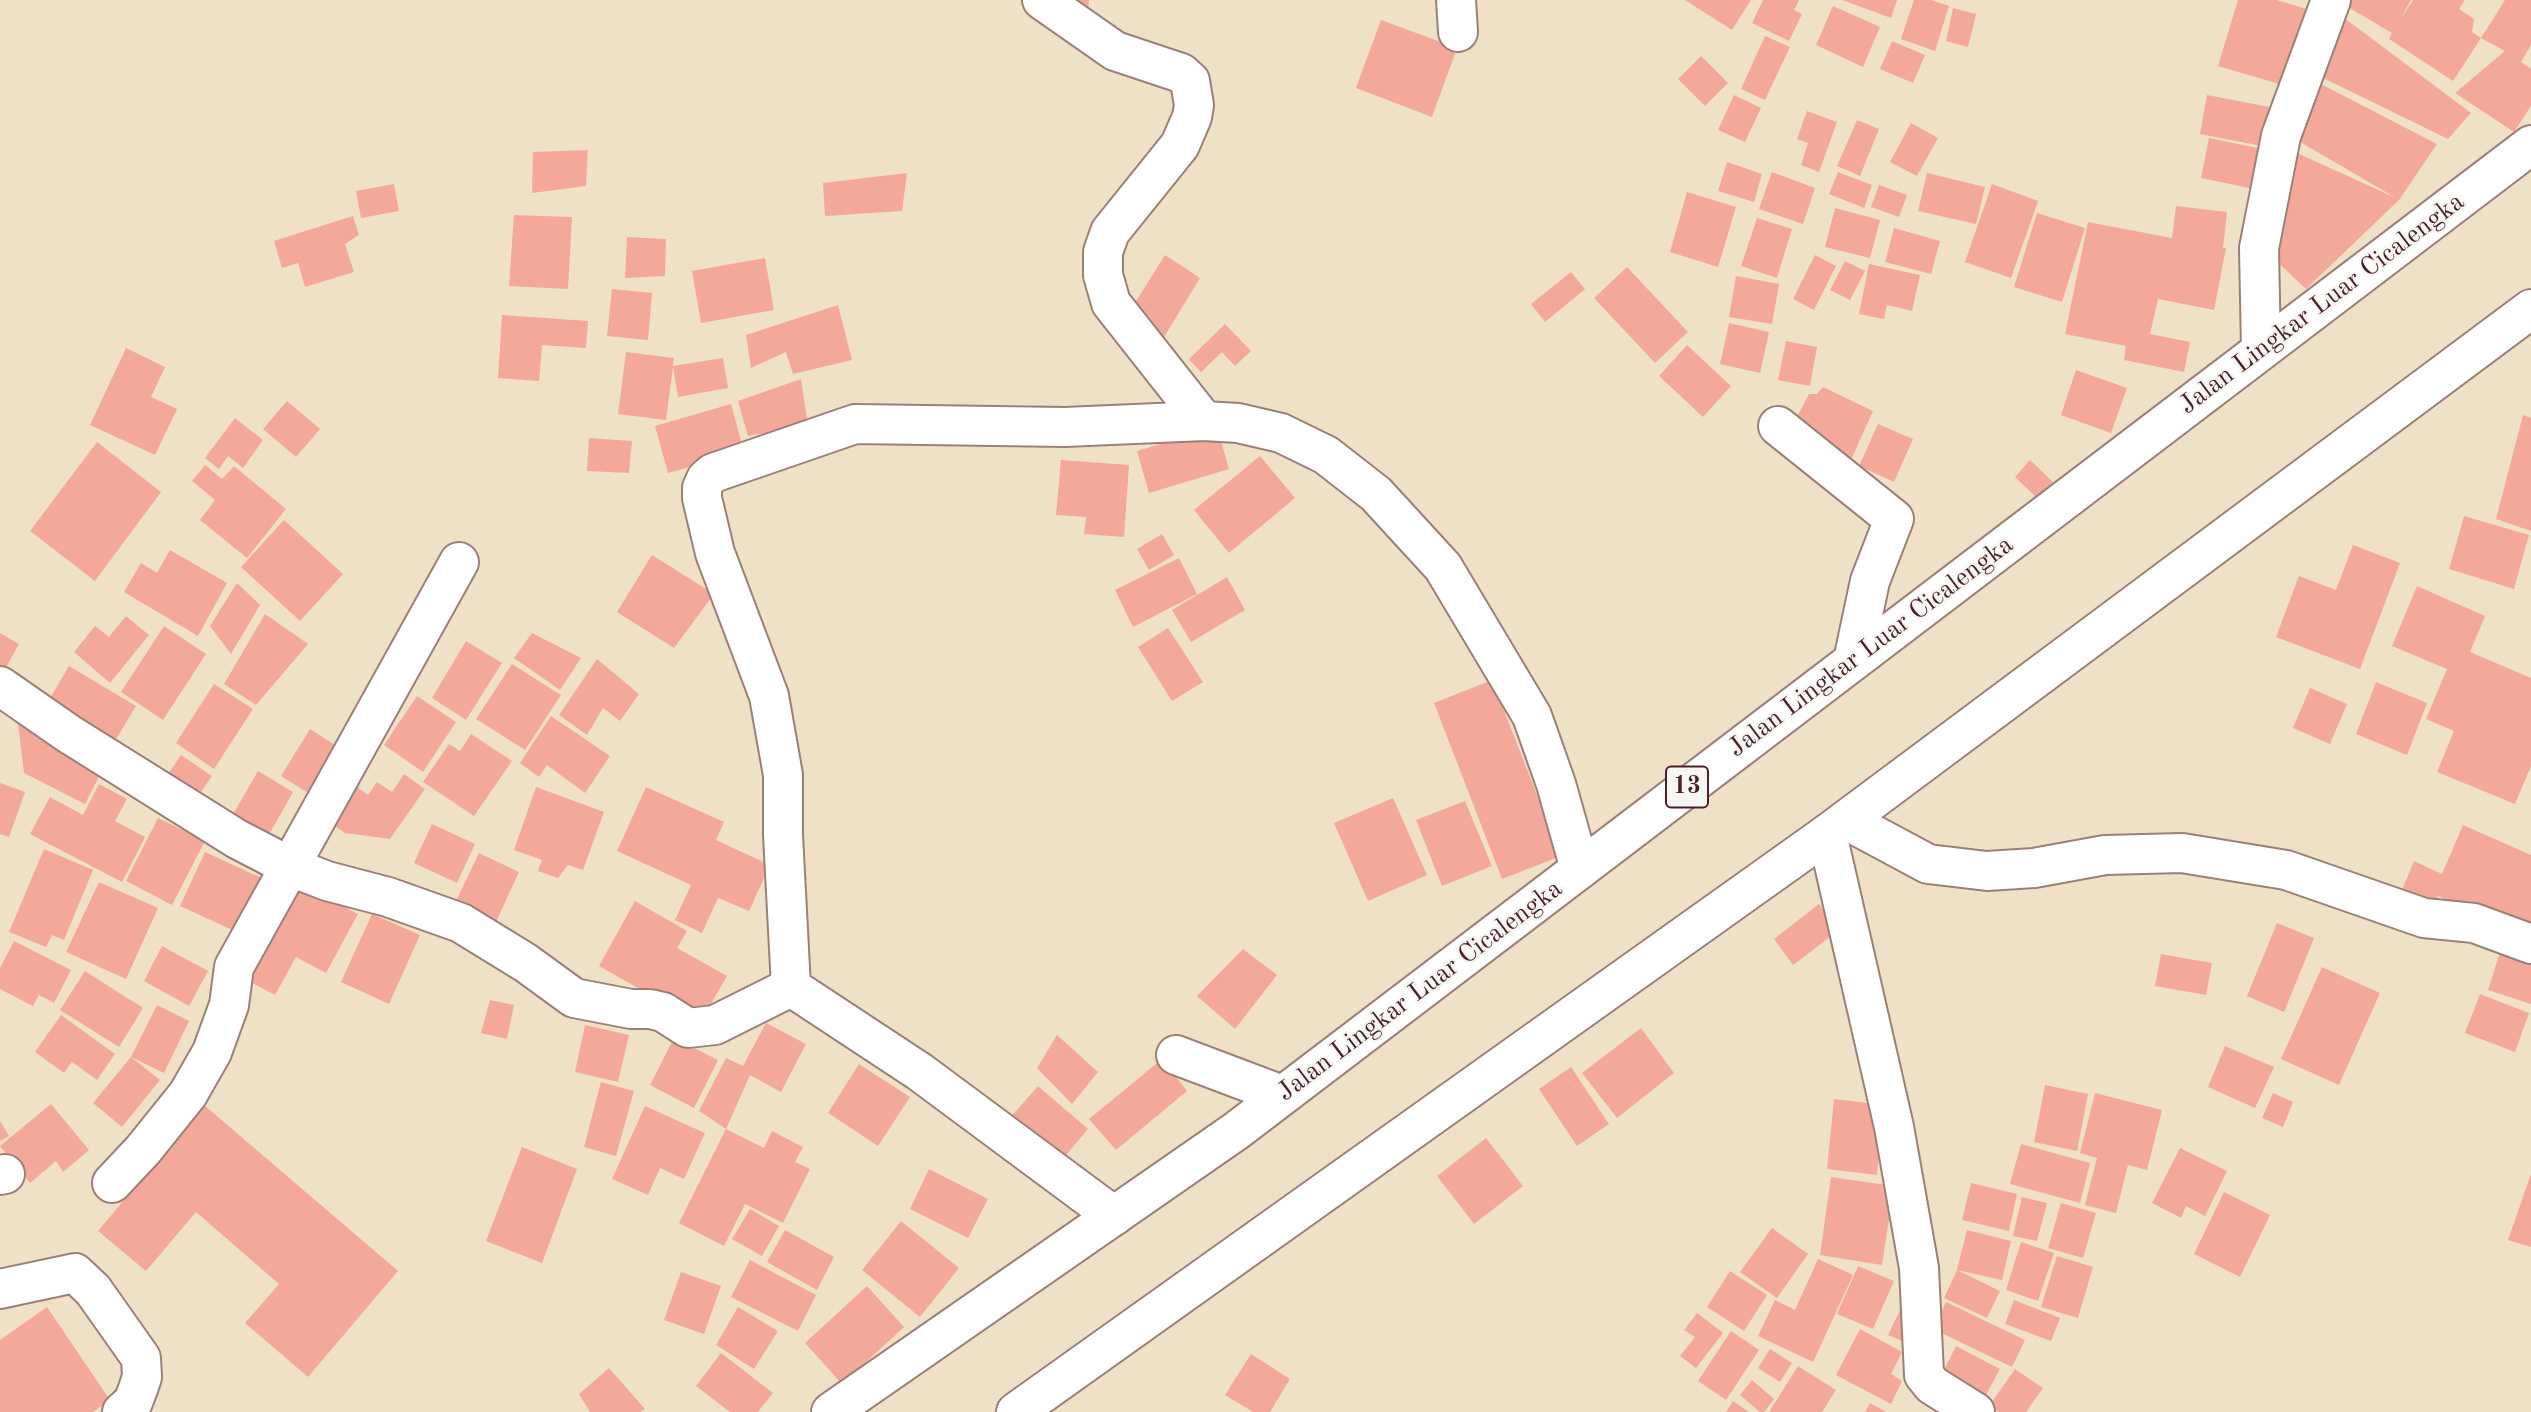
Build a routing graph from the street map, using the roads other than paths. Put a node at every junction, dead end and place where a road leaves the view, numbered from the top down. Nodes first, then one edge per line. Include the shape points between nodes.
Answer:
1 (1042, 0) edge
2 (2331, 0) edge
3 (2531, 145) edge
4 (2531, 309) edge
5 (2261, 350) junction
6 (1204, 421) junction
7 (1777, 426) dead end
8 (460, 562) dead end
9 (1853, 661) junction
10 (0, 686) edge
11 (1837, 827) junction
12 (291, 867) junction
13 (1580, 869) junction
14 (2531, 944) edge
15 (791, 987) junction
16 (1176, 1055) dead end
17 (1283, 1095) junction
18 (112, 1183) dead end
19 (1114, 1216) junction
20 (0, 1289) edge
21 (122, 1412) edge
22 (831, 1412) edge
23 (1016, 1412) edge
24 (1975, 1412) edge

1 - 6 main road via 1115,51 1190,80 1194,105 1180,145 1110,232 1103,252 1103,275 1111,303
2 - 5 main road via 2278,148 2259,248
3 - 5 main road, Jalan Lingkar Luar Cicalengka / 13
4 - 11 main road
5 - 9 main road, Jalan Lingkar Luar Cicalengka / 13
6 - 13 main road via 1281,433 1326,455 1376,494 1443,567 1532,716
6 - 15 main road via 1065,427 855,424 713,472 706,479 702,498 715,553 769,696 783,775
7 - 9 main road via 1894,519 1870,581
8 - 12 main road
9 - 13 main road, Jalan Lingkar Luar Cicalengka / 13
10 - 12 main road via 226,832
11 - 14 main road via 1928,864 1987,871 2105,855 2182,853 2286,870 2424,918 2474,923
11 - 23 main road
11 - 24 main road via 1919,1268 1924,1375 1931,1385
12 - 15 main road via 461,923 574,998 663,1012 688,1028 715,1025
12 - 18 main road via 234,967 229,1005 212,1052 188,1094
13 - 17 main road, Jalan Lingkar Luar Cicalengka / 13
15 - 19 main road via 920,1072
16 - 17 main road
17 - 19 main road, Jalan Lingkar Luar Cicalengka / 13
19 - 22 main road, Jalan Lingkar Luar Cicalengka / 13
20 - 21 main road via 75,1273 93,1290 141,1358 138,1390

